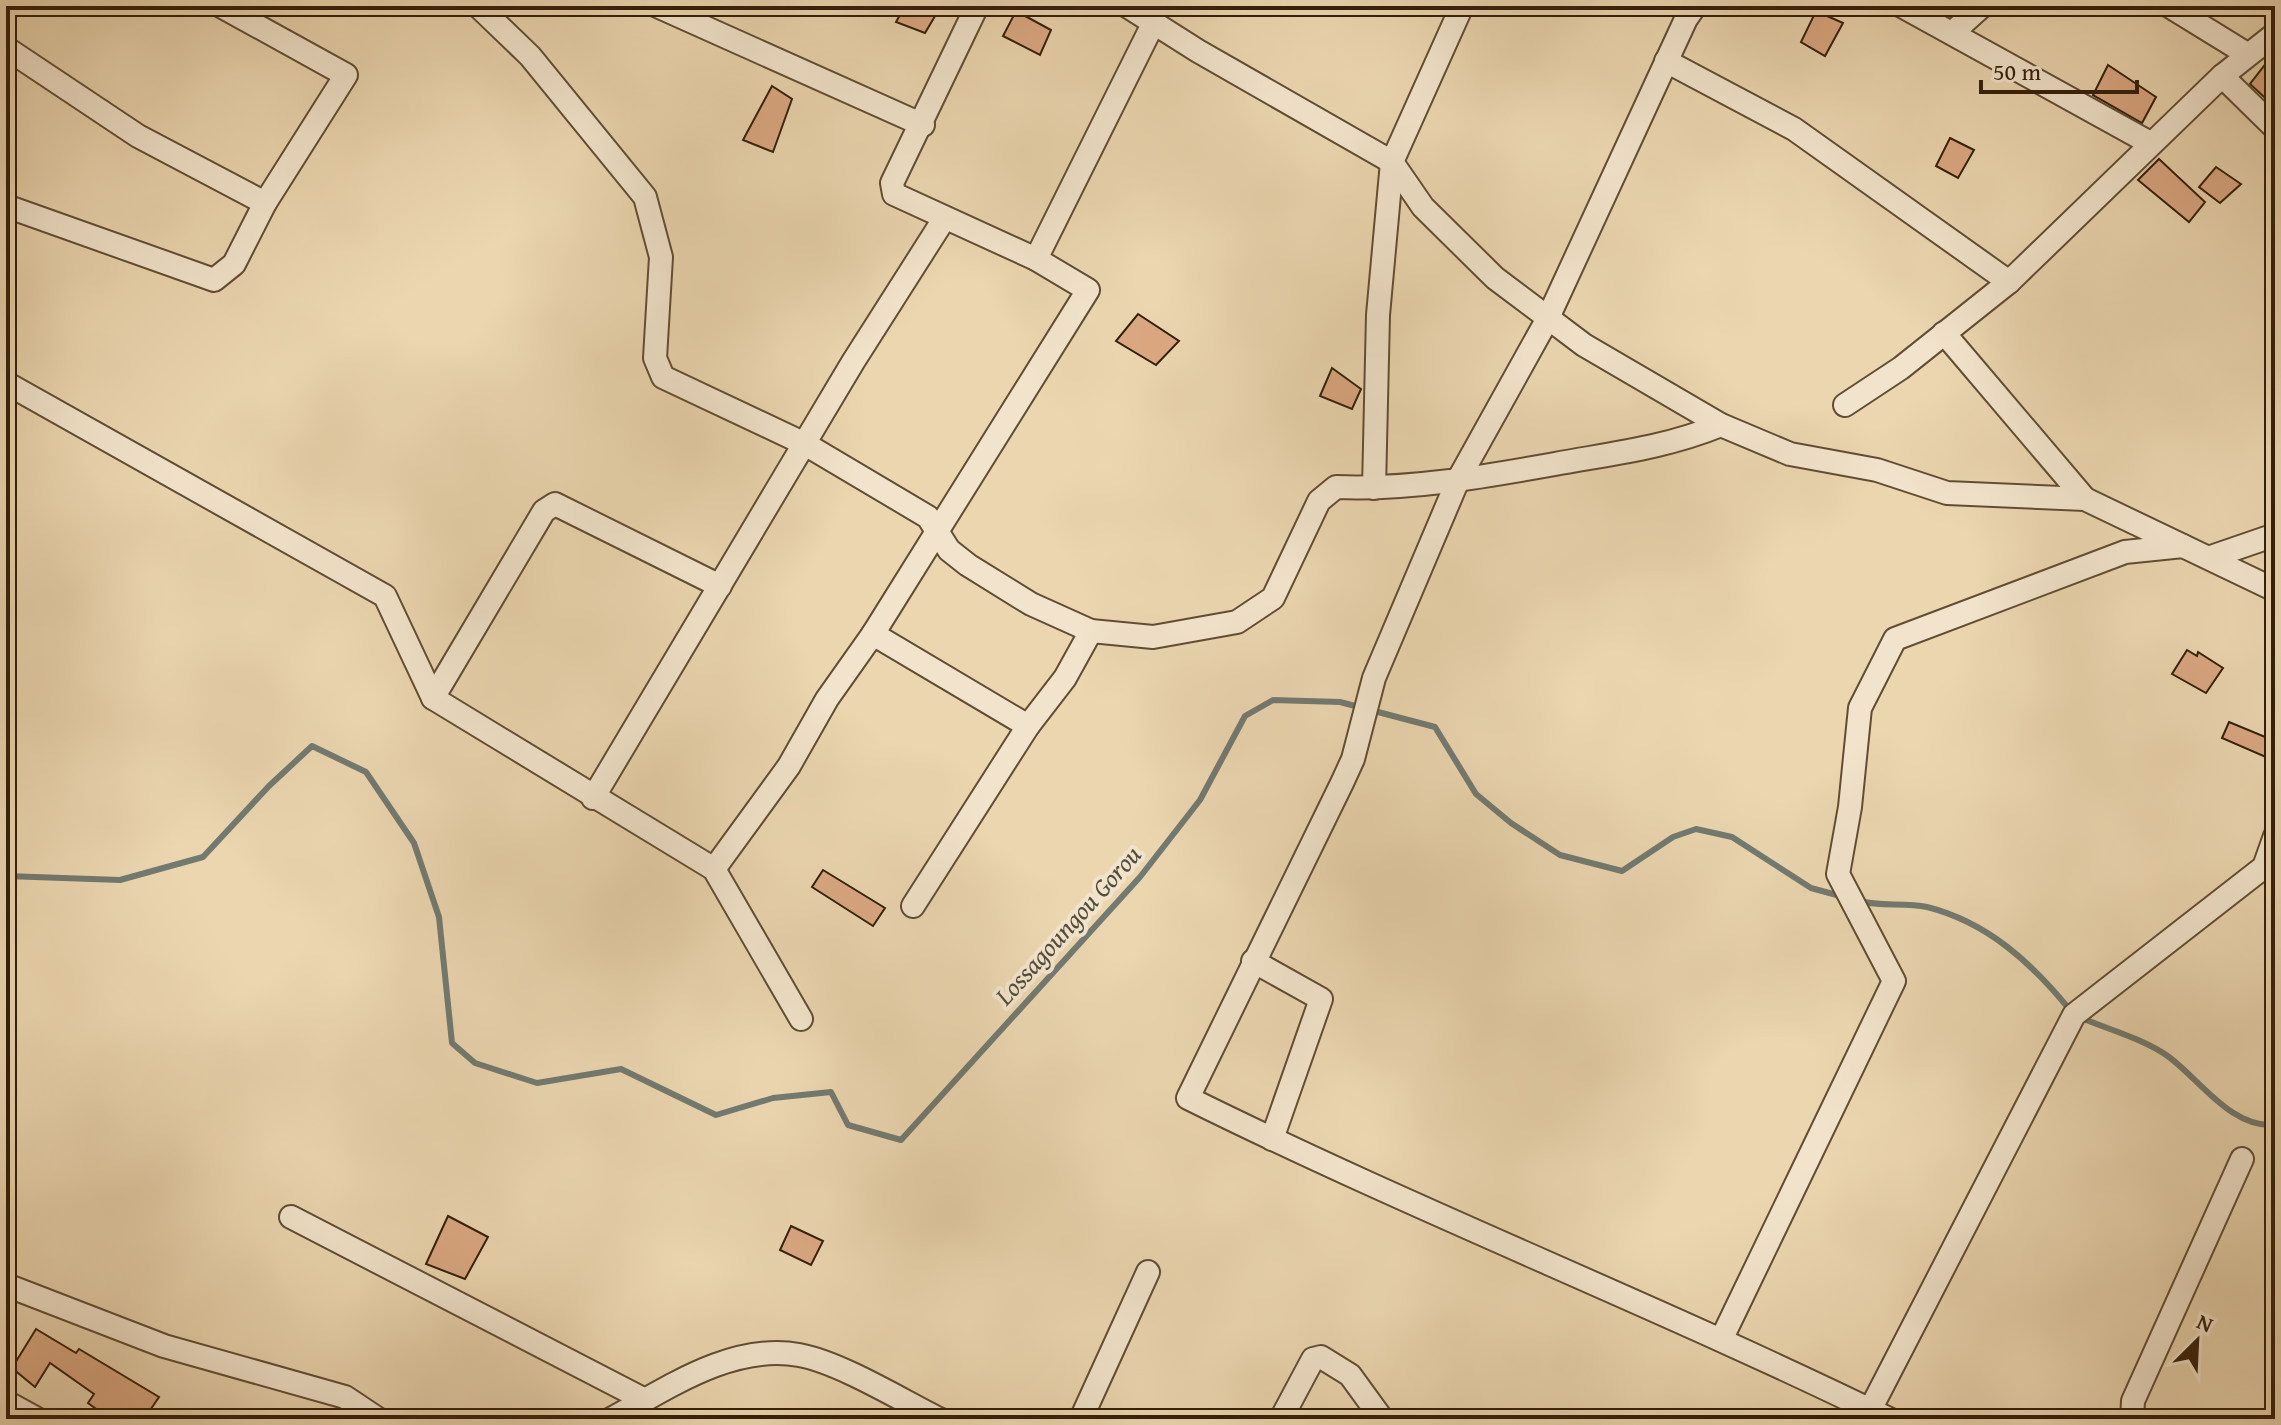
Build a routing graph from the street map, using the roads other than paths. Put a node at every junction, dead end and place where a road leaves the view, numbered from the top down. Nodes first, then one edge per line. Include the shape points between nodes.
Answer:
1 (221, 6) edge
2 (478, 6) edge
3 (657, 6) edge
4 (977, 6) edge
5 (1127, 6) edge
6 (1462, 6) edge
7 (1695, 6) edge
8 (1902, 6) edge
9 (1982, 6) edge
10 (2169, 6) edge
11 (1154, 22) junction
12 (1952, 33) junction
13 (2275, 34) edge
14 (6, 48) edge
15 (2247, 54) junction
16 (1666, 61) junction
17 (2222, 76) junction
18 (923, 125) junction
19 (2275, 128) edge
20 (2150, 143) junction
21 (1392, 162) junction
22 (265, 203) junction
23 (6, 206) edge
24 (944, 219) junction
25 (1036, 259) junction
26 (2009, 282) junction
27 (1547, 320) junction
28 (1944, 333) junction
29 (6, 383) edge
30 (1845, 405) dead end
31 (1721, 425) junction
32 (805, 444) junction
33 (1458, 480) junction
34 (1374, 488) junction
35 (2085, 499) junction
36 (939, 529) junction
37 (2275, 535) edge
38 (2186, 545) junction
39 (2211, 557) junction
40 (720, 586) junction
41 (2275, 590) edge
42 (1091, 631) junction
43 (873, 634) junction
44 (433, 698) junction
45 (1028, 726) junction
46 (593, 798) junction
47 (2275, 836) edge
48 (714, 869) junction
49 (913, 906) dead end
50 (1253, 961) junction
51 (801, 1019) dead end
52 (1272, 1139) junction
53 (2242, 1159) dead end
54 (291, 1217) dead end
55 (1148, 1272) dead end
56 (6, 1285) edge
57 (1722, 1338) junction
58 (645, 1400) junction
59 (6, 1402) edge
60 (1880, 1414) edge
61 (37, 1419) edge
62 (378, 1419) edge
63 (611, 1419) edge
64 (939, 1419) edge
65 (1081, 1419) edge
66 (1281, 1419) edge
67 (1382, 1419) edge
68 (2132, 1419) edge

1 - 22 street via 346,75
2 - 32 street via 530,56 645,197 661,257 655,358 663,377
3 - 18 street
4 - 18 street
5 - 11 street
6 - 21 street
7 - 16 street
8 - 12 street
9 - 12 street
10 - 15 street
11 - 21 street
11 - 25 street
12 - 20 street
13 - 15 street
14 - 22 street via 138,136
15 - 17 street
16 - 26 street via 1794,129
16 - 27 street
17 - 19 street
17 - 20 street
18 - 24 street via 892,183 894,194
20 - 26 street
21 - 27 street via 1423,207
21 - 34 street via 1378,315
22 - 23 street via 234,264 214,280
24 - 25 street
24 - 32 street
25 - 36 street via 1088,290
26 - 28 street
27 - 31 street
27 - 33 street
28 - 30 street
28 - 35 street
29 - 44 street via 385,596
31 - 33 street via 1674,444
31 - 35 street via 1790,454 1877,470 1947,493
32 - 36 street via 928,517
32 - 40 street
33 - 34 street
33 - 50 street via 1374,678 1348,771
34 - 42 street via 1336,487 1319,501 1273,598 1237,622 1153,637
35 - 38 street
36 - 42 street via 949,550 968,565 1031,604
36 - 43 street
37 - 39 street
38 - 39 street
38 - 57 street via 2125,552 1895,639 1860,708 1838,874 1894,981
39 - 41 street
40 - 44 street via 555,504 544,511
40 - 46 street
42 - 45 street via 1065,678
43 - 45 street
43 - 48 street via 789,766
44 - 46 street
45 - 49 street
46 - 48 street
47 - 60 street via 2264,867 2074,1015
48 - 51 street
50 - 52 street via 1321,999
50 - 52 street via 1188,1098
52 - 57 street
53 - 68 street via 2133,1401
54 - 58 street
55 - 65 street
56 - 62 street via 164,1346 345,1397
57 - 60 street
58 - 63 street
58 - 64 street via 741,1356 801,1355
59 - 61 street
66 - 67 street via 1313,1359 1321,1357 1350,1375

